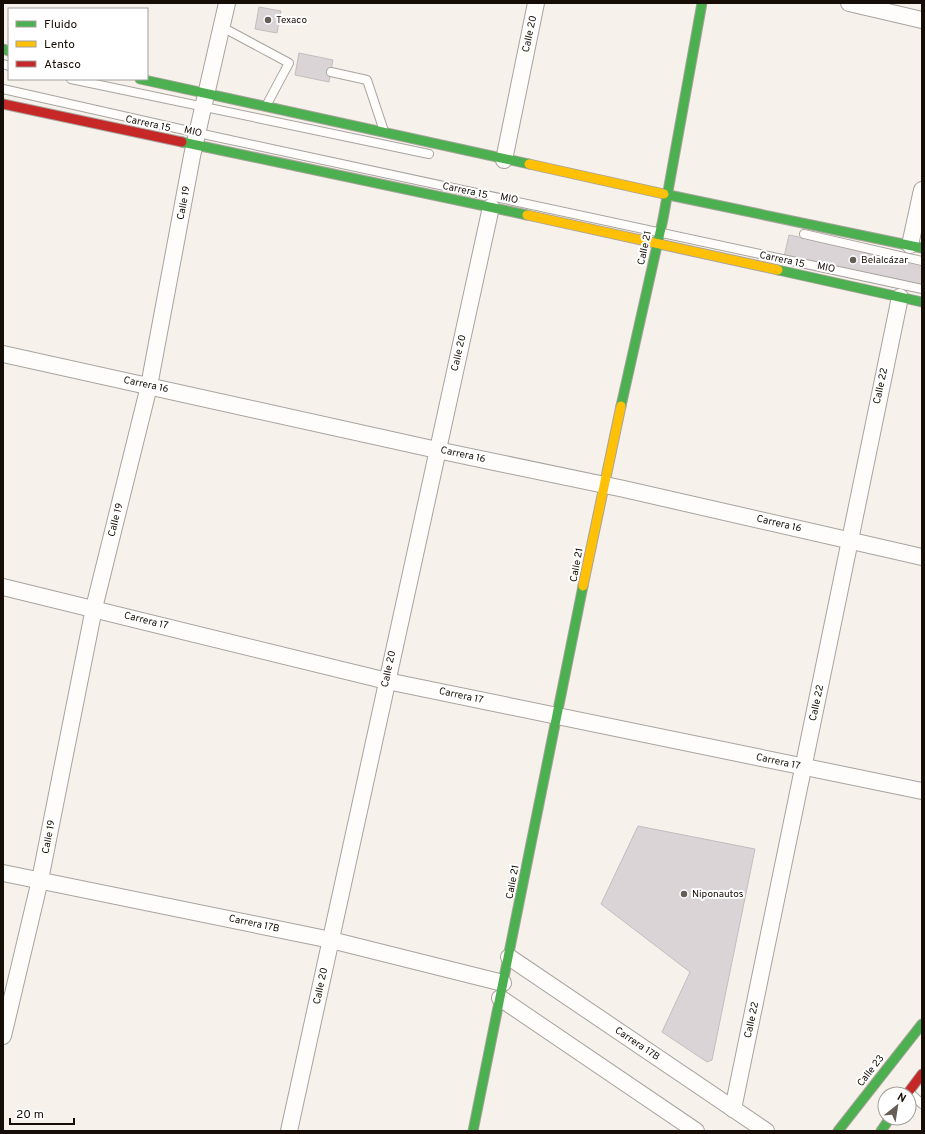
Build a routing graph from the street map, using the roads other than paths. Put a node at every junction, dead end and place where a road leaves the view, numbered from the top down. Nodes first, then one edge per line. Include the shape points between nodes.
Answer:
1 (227, 3) edge
2 (536, 3) edge
3 (702, 3) edge
4 (850, 3) edge
5 (922, 20) edge
6 (222, 27) junction
7 (331, 72) dead end
8 (77, 80) edge
9 (143, 80) edge
10 (3, 89) edge
11 (206, 101) junction
12 (3, 104) edge
13 (265, 107) junction
14 (384, 132) junction
15 (196, 139) junction
16 (441, 156) dead end
17 (504, 160) junction
18 (597, 188) dead end
19 (922, 190) edge
20 (666, 199) junction
21 (491, 207) junction
22 (698, 210) dead end
23 (659, 232) junction
24 (799, 233) dead end
25 (656, 245) junction
26 (916, 246) edge
27 (922, 261) edge
28 (922, 289) edge
29 (900, 297) junction
30 (922, 302) edge
31 (3, 354) edge
32 (149, 386) junction
33 (438, 450) junction
34 (604, 484) junction
35 (850, 541) junction
36 (922, 557) edge
37 (3, 587) edge
38 (94, 608) junction
39 (387, 681) junction
40 (557, 716) junction
41 (804, 767) junction
42 (922, 791) edge
43 (3, 873) edge
44 (40, 880) junction
45 (331, 940) junction
46 (508, 957) junction
47 (502, 990) junction
48 (922, 1024) edge
49 (3, 1036) edge
50 (922, 1074) edge
51 (913, 1086) edge
52 (733, 1109) junction
53 (289, 1131) edge
54 (473, 1131) edge
55 (696, 1131) edge
56 (766, 1131) edge
57 (838, 1131) edge

1 - 6 street, Calle 19
2 - 17 street, Calle 20
3 - 20 main road, Calle 21
4 - 5 street
6 - 11 street, Calle 19
6 - 13 lane via 293,63
7 - 14 lane via 367,80
8 - 11 lane
9 - 11 main road
10 - 15 lane, MIO
11 - 13 main road
11 - 15 street, Calle 19
11 - 16 lane
12 - 15 main road, Carrera 15
13 - 14 main road
14 - 17 main road
15 - 21 main road, Carrera 15
15 - 23 lane, MIO
15 - 32 street, Calle 19
17 - 20 main road
18 - 20 lane
19 - 26 street
20 - 22 lane
20 - 23 main road, Calle 21
20 - 26 main road
21 - 25 main road, Carrera 15
21 - 33 street, Calle 20
23 - 25 main road, Calle 21
23 - 28 lane, MIO
24 - 27 lane
25 - 29 main road, Carrera 15
25 - 34 main road, Calle 21
29 - 30 main road, Carrera 15
29 - 35 street, Calle 22
31 - 32 street, Carrera 16
32 - 33 street, Carrera 16
32 - 38 street, Calle 19
33 - 34 street, Carrera 16
33 - 39 street, Calle 20
34 - 35 street, Carrera 16
34 - 40 main road, Calle 21
35 - 36 street, Carrera 16
35 - 41 street, Calle 22
37 - 38 street, Carrera 17
38 - 39 street, Carrera 17
38 - 44 street, Calle 19
39 - 40 street, Carrera 17
39 - 45 street, Calle 20
40 - 41 street, Carrera 17
40 - 46 main road, Calle 21
41 - 42 street, Carrera 17
41 - 52 street, Calle 22
43 - 44 street, Carrera 17B
44 - 45 street, Carrera 17B
44 - 49 street, Calle 19
45 - 47 street, Carrera 17B
45 - 53 street, Calle 20
46 - 47 main road, Calle 21
46 - 52 street, Carrera 17B
47 - 54 main road, Calle 21
47 - 55 street, Carrera 17B
48 - 57 main road, Calle 23
50 - 51 main road
52 - 56 street, Carrera 17B

